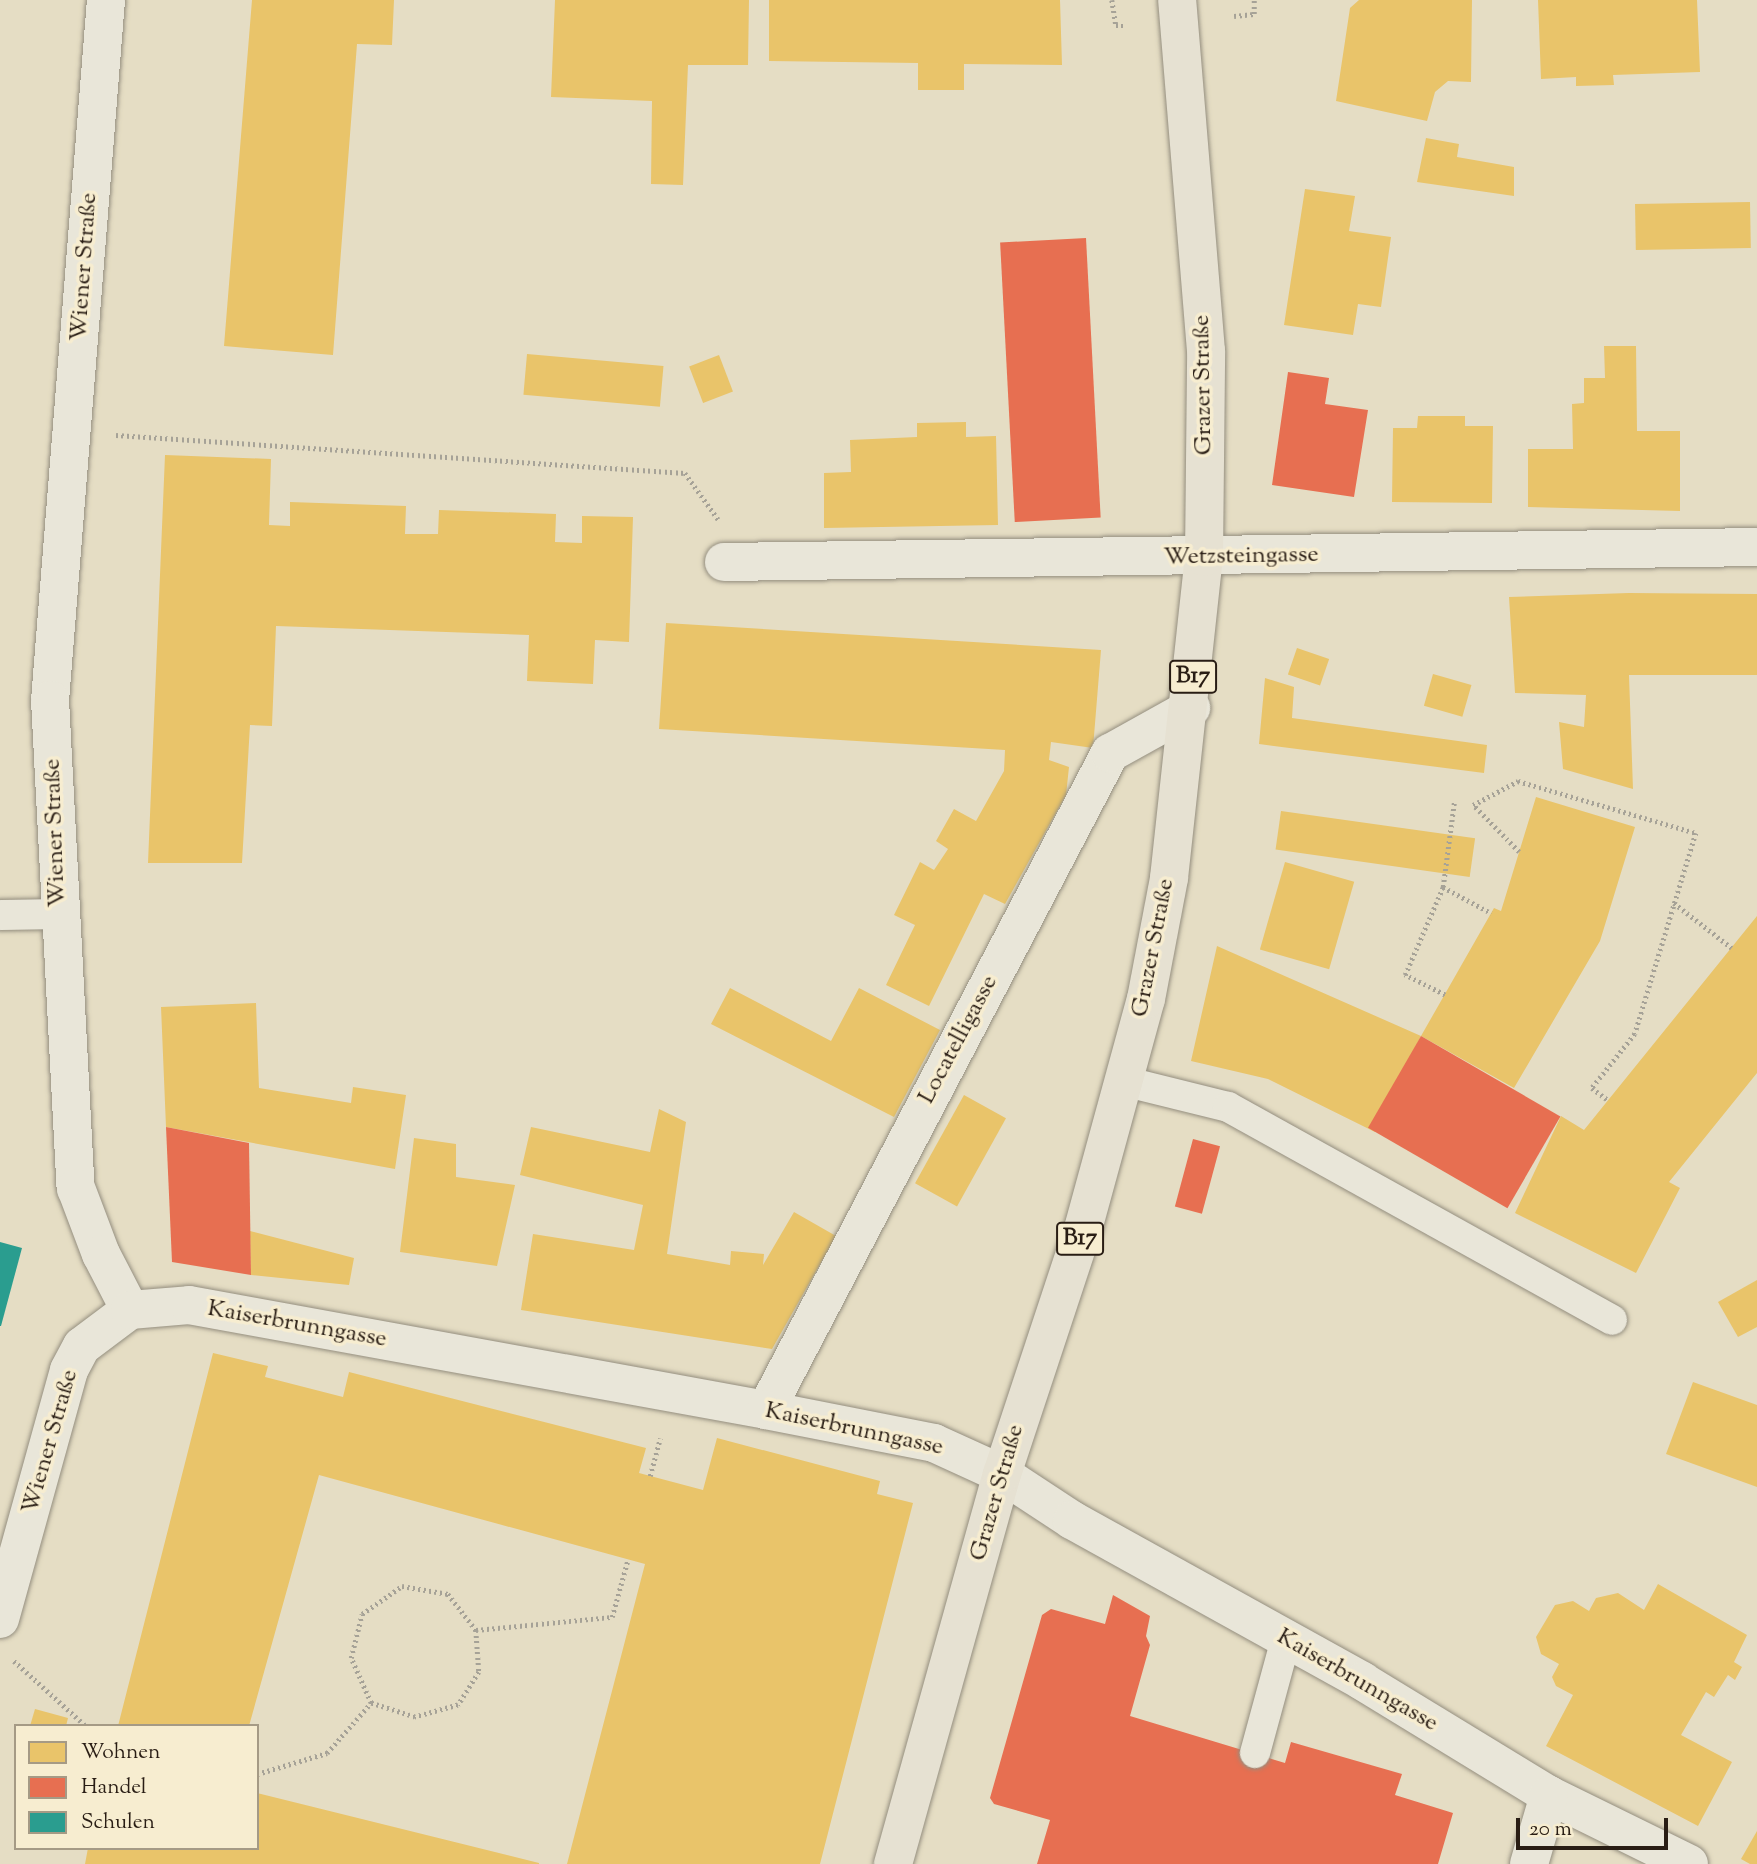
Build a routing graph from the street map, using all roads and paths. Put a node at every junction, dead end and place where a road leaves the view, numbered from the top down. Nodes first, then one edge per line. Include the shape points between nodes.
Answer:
1 (106, 0) edge
2 (1112, 0) edge
3 (1177, 0) edge
4 (1254, 0) edge
5 (1234, 16) dead end
6 (1123, 26) dead end
7 (72, 432) junction
8 (1757, 547) edge
9 (1204, 557) junction
10 (724, 562) joint
11 (1191, 708) junction
12 (1454, 803) dead end
13 (1519, 852) dead end
14 (1443, 887) junction
15 (1674, 903) junction
16 (1491, 913) dead end
17 (59, 914) junction
18 (0, 915) edge
19 (1731, 948) dead end
20 (1444, 995) dead end
21 (1123, 1081) junction
22 (1608, 1100) dead end
23 (130, 1310) junction
24 (1612, 1320) dead end
25 (766, 1410) junction
26 (1002, 1474) junction
27 (628, 1559) dead end
28 (0, 1619) edge
29 (476, 1630) junction
30 (1286, 1639) junction
31 (10, 1657) dead end
32 (371, 1703) junction
33 (84, 1724) edge
34 (1255, 1753) dead end
35 (259, 1773) edge
36 (1549, 1795) junction
37 (893, 1864) edge
38 (1529, 1864) edge
39 (1689, 1864) edge

1 - 7 street, Wiener Straße
2 - 6 path via 1116,26
3 - 9 main road, Grazer Straße / B17 via 1206,351
4 - 5 path via 1254,14
7 - 10 path via 685,472 717,514
7 - 17 street, Wiener Straße via 50,701
8 - 9 street, Wetzsteingasse
9 - 10 street, Wetzsteingasse
9 - 11 main road, Grazer Straße / B17
11 - 21 main road, Grazer Straße / B17 via 1169,878 1146,999
11 - 25 street, Locatelligasse via 1110,753
12 - 14 path
13 - 15 path via 1473,806 1518,781 1696,833
14 - 16 path
14 - 20 path via 1405,975
15 - 19 path
15 - 22 path via 1634,1034 1592,1088
17 - 18 lane
17 - 23 street, Wiener Straße via 76,1188 101,1254
21 - 24 lane via 1228,1107
21 - 26 main road, Grazer Straße / B17 via 1083,1229
23 - 25 street, Kaiserbrunngasse via 189,1305
23 - 28 street, Wiener Straße via 82,1346 69,1370
25 - 26 street, Kaiserbrunngasse via 934,1443
26 - 30 street, Kaiserbrunngasse via 1072,1520
26 - 37 main road, Grazer Straße / B17
27 - 29 path via 612,1617
29 - 32 path via 479,1672 457,1705 415,1717
29 - 32 path via 448,1594 402,1587 362,1614 351,1658
30 - 34 lane
30 - 36 street, Kaiserbrunngasse
31 - 33 path
32 - 35 path via 327,1752
36 - 38 street
36 - 39 street, Kaiserbrunngasse

